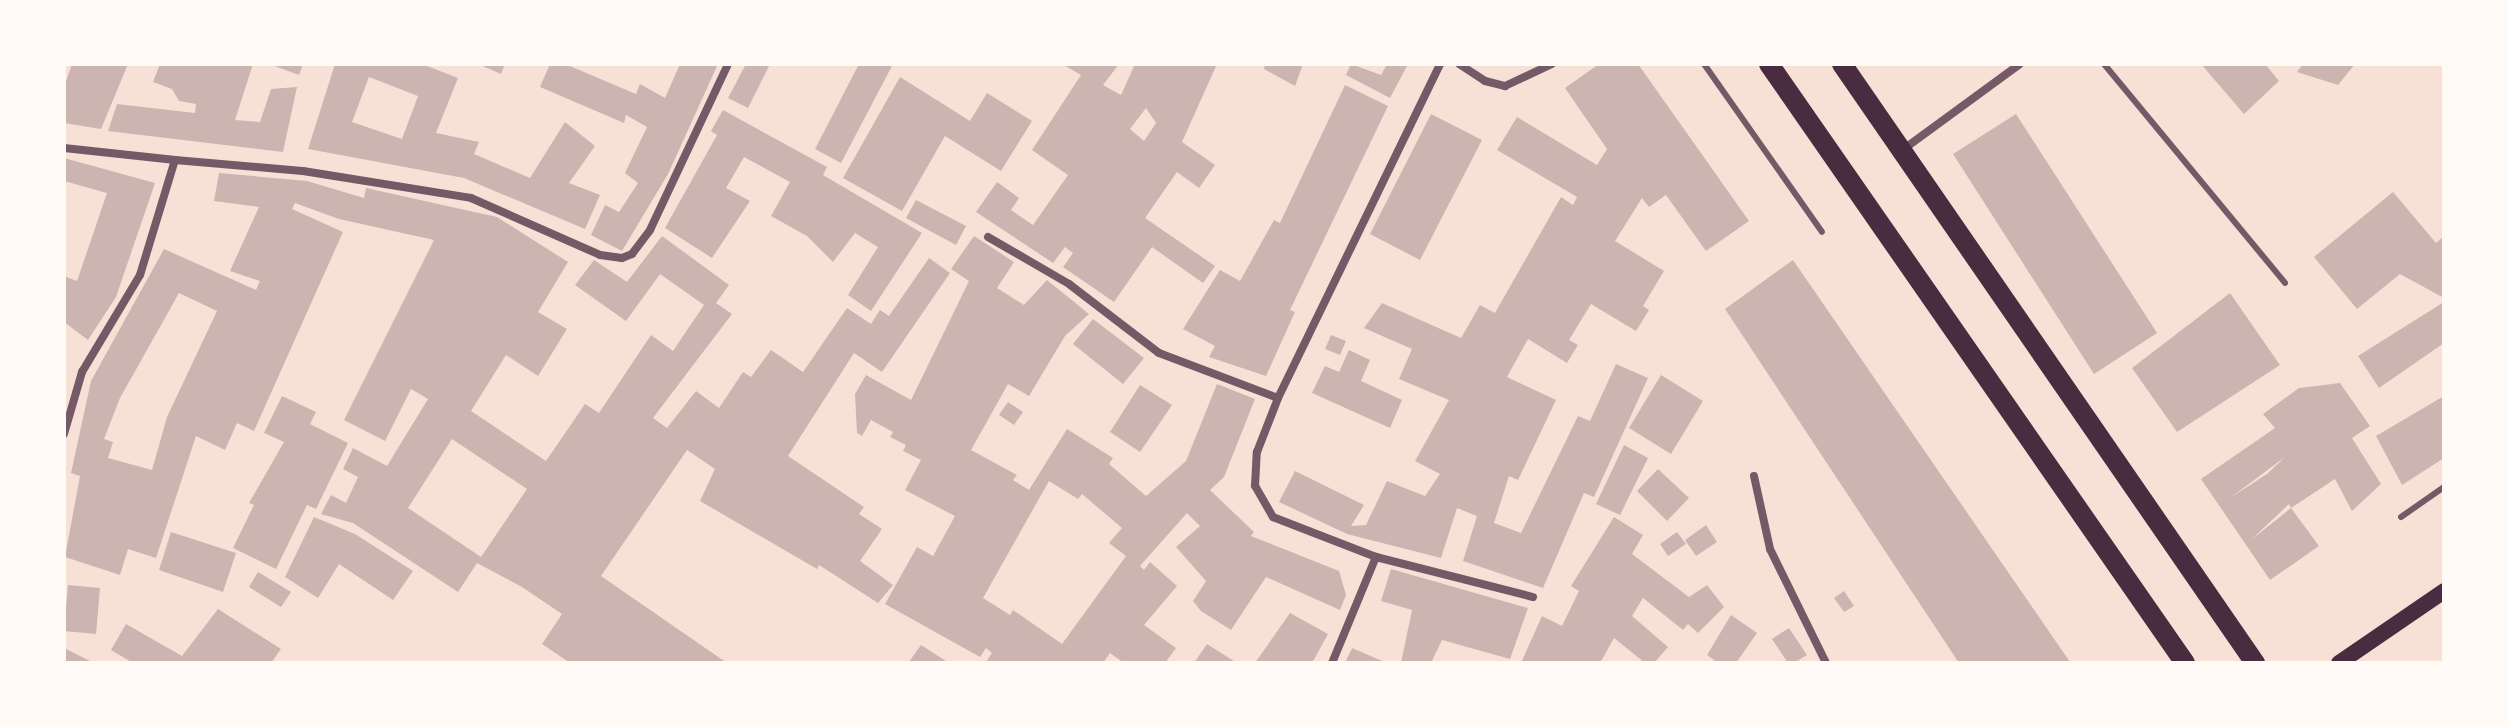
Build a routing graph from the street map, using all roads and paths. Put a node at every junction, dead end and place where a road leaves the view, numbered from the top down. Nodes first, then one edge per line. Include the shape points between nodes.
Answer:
1 (728, 64) edge
2 (1440, 64) edge
3 (1459, 64) edge
4 (1552, 64) edge
5 (1704, 64) edge
6 (1769, 64) edge
7 (1842, 64) edge
8 (2020, 64) edge
9 (2104, 64) edge
10 (64, 148) edge
11 (1901, 151) junction
12 (175, 160) junction
13 (1822, 232) dead end
14 (988, 237) dead end
15 (2285, 283) dead end
16 (1278, 398) junction
17 (64, 434) edge
18 (1754, 476) dead end
19 (2444, 487) edge
20 (2401, 517) dead end
21 (1376, 557) junction
22 (2444, 591) edge
23 (1533, 597) dead end
24 (1332, 663) edge
25 (1826, 663) edge
26 (2185, 663) edge
27 (2255, 663) edge
28 (2339, 663) edge

1 - 12 street via 650,230 632,254 622,258 600,255 471,198 303,171
2 - 16 street
3 - 4 street via 1485,81 1505,86
5 - 13 lane
6 - 26 main road
7 - 11 main road
8 - 11 street
9 - 15 lane
10 - 12 street
11 - 27 main road
12 - 17 street via 140,275 82,372
14 - 16 street via 1069,284 1159,353
16 - 21 street via 1254,469 1264,509 1283,524
18 - 25 street via 1770,549
19 - 20 lane
21 - 23 street
21 - 24 street
22 - 28 main road

